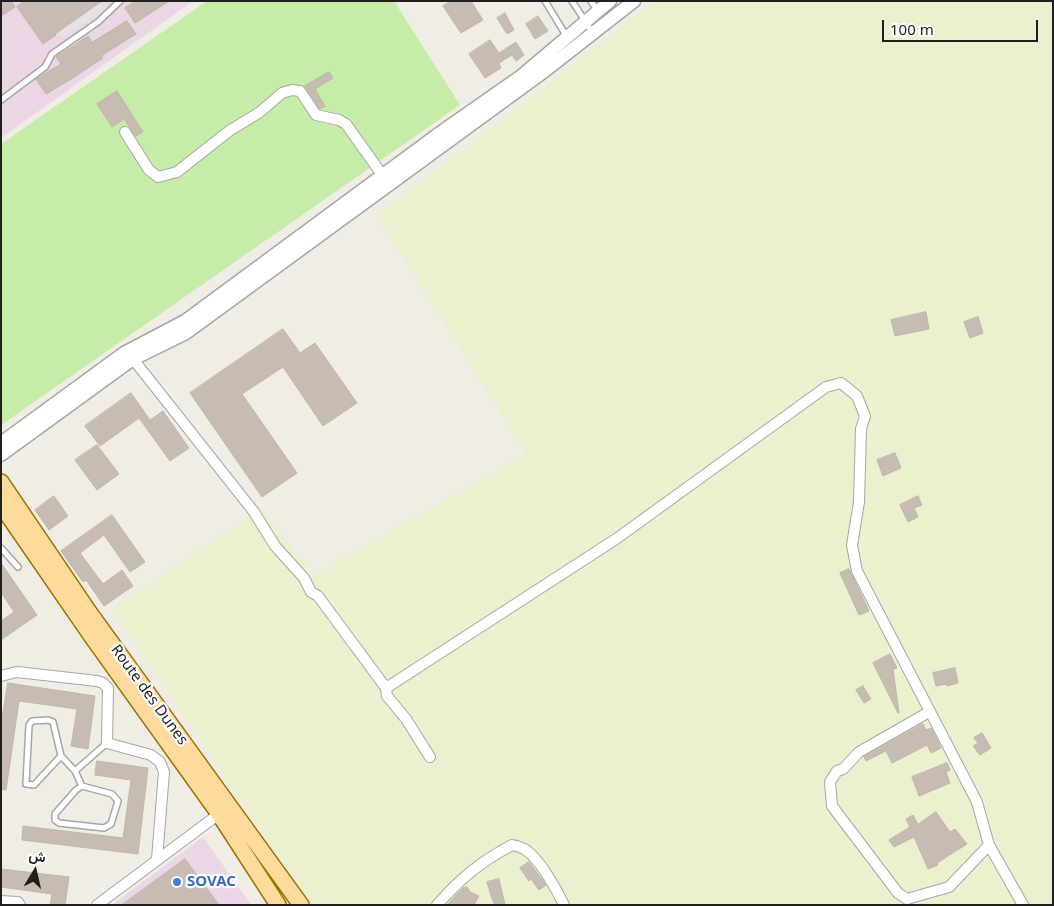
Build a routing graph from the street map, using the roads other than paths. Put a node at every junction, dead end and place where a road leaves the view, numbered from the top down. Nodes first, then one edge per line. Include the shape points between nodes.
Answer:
1 (120, 1) edge
2 (545, 1) edge
3 (572, 1) edge
4 (591, 1) edge
5 (610, 1) edge
6 (634, 1) edge
7 (598, 12) junction
8 (586, 22) junction
9 (594, 34) junction
10 (567, 37) junction
11 (1, 100) edge
12 (125, 132) dead end
13 (383, 176) junction
14 (133, 359) junction
15 (1, 443) edge
16 (1, 455) edge
17 (1, 482) edge
18 (1, 505) edge
19 (1, 548) edge
20 (18, 567) dead end
21 (1, 676) edge
22 (386, 688) junction
23 (929, 712) junction
24 (106, 743) junction
25 (60, 756) junction
26 (430, 758) dead end
27 (75, 770) junction
28 (82, 786) junction
29 (219, 814) junction
30 (989, 845) junction
31 (157, 860) junction
32 (1, 901) edge
33 (20, 905) edge
34 (98, 905) edge
35 (278, 905) edge
36 (301, 905) edge
37 (438, 905) edge
38 (564, 905) edge
39 (1023, 905) edge

1 - 11 lane via 98,22 52,54 45,67
2 - 10 lane
3 - 8 lane
4 - 7 lane
5 - 7 street
6 - 9 street
7 - 8 street
8 - 9 lane
8 - 10 street
9 - 14 street via 186,333
10 - 13 street via 520,77
12 - 13 street via 149,170 158,177 168,175 177,172 282,93 300,91 316,115 346,124
13 - 15 street via 185,321 124,353
14 - 16 street
14 - 22 street via 254,512 275,546 304,578
17 - 36 main road, Route des Dunes via 89,612
18 - 29 main road, Route des Dunes
19 - 20 lane
21 - 24 street via 17,672 103,683 108,688
22 - 23 street via 616,540 826,387 841,383 857,396 865,416 861,429 859,502 852,545 857,571
22 - 26 street via 387,696 406,719
23 - 30 street via 976,802
23 - 30 street via 858,752 843,769 837,771 830,782 832,806 898,893 907,899 949,887
24 - 27 lane
24 - 31 street via 151,755 160,762 164,772
25 - 25 lane via 54,722 32,721 29,725 26,784 34,786
25 - 27 lane
27 - 28 lane
28 - 28 lane via 112,794 118,801 111,824 104,828 55,820 55,814
29 - 31 street
29 - 35 main road, Route des Dunes
30 - 39 street
31 - 34 street
32 - 33 street via 18,902
37 - 38 street via 459,881 492,856 512,846 525,849 538,862

